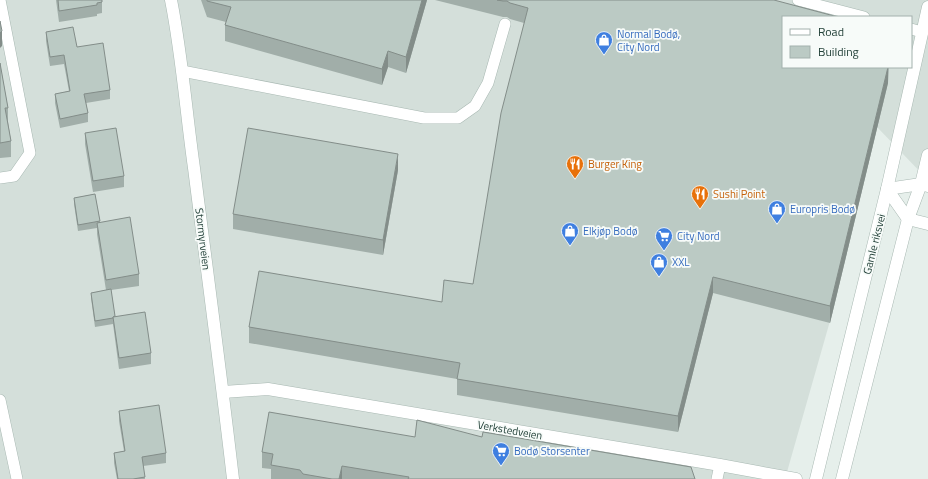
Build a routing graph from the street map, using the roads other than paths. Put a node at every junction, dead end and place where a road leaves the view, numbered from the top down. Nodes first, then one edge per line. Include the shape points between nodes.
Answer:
1 (0, 0) edge
2 (171, 0) edge
3 (798, 0) edge
4 (928, 7) edge
5 (860, 16) edge
6 (505, 24) dead end
7 (917, 30) edge
8 (912, 56) edge
9 (910, 68) edge
10 (182, 71) junction
11 (928, 155) edge
12 (0, 178) edge
13 (924, 185) edge
14 (887, 189) junction
15 (908, 218) junction
16 (928, 224) edge
17 (223, 392) junction
18 (0, 400) edge
19 (720, 465) junction
20 (17, 479) edge
21 (233, 479) edge
22 (717, 479) edge
23 (796, 479) edge
24 (816, 479) edge
25 (842, 479) edge

1 - 12 lane via 30,153 14,176
2 - 10 street, Stormyrveien
3 - 5 lane
4 - 7 street, Gamle riksvei
6 - 10 lane via 488,83 475,106 458,118 424,118
7 - 8 street, Gamle riksvei
9 - 14 street, Gamle riksvei
10 - 17 street, Stormyrveien
11 - 13 street
13 - 14 street
13 - 15 street
14 - 15 street
14 - 24 street, Gamle riksvei
15 - 16 street
15 - 25 street
17 - 19 street, Verkstedveien via 268,389
17 - 21 street, Stormyrveien
18 - 20 lane
19 - 22 lane
19 - 23 street, Verkstedveien

